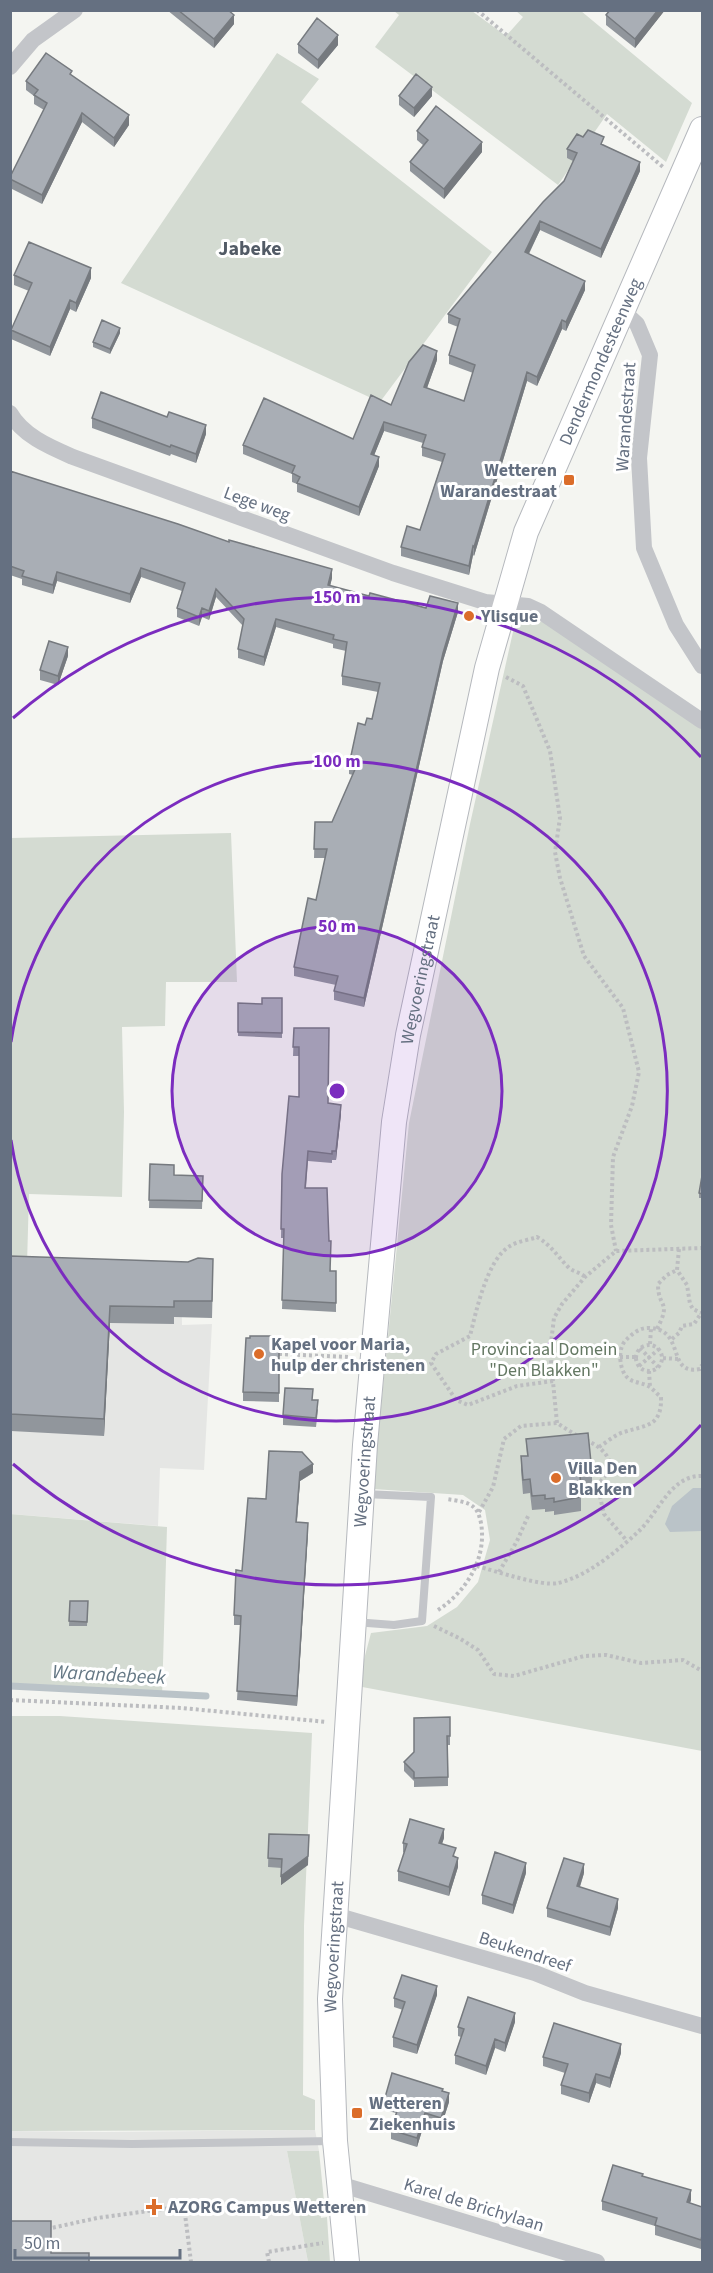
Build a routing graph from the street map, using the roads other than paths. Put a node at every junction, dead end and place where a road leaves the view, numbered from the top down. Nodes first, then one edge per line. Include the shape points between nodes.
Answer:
1 (75, 10) edge
2 (10, 67) edge
3 (702, 129) edge
4 (622, 310) junction
5 (10, 414) edge
6 (504, 605) junction
7 (702, 666) edge
8 (487, 668) joint
9 (702, 721) edge
10 (362, 1494) junction
11 (354, 1622) junction
12 (335, 1915) junction
13 (702, 2026) edge
14 (335, 2141) junction
15 (10, 2142) edge
16 (339, 2184) junction
17 (346, 2251) edge
18 (597, 2262) edge

1 - 2 street via 33,40
3 - 4 main road, Dendermondesteenweg
4 - 6 main road, Dendermondesteenweg via 526,532
4 - 7 street, Warandestraat via 638,324 650,355 639,459 644,548 676,625
5 - 6 street, Lege weg via 45,445 73,457 383,569
6 - 8 main road, Dendermondesteenweg
6 - 9 street via 528,606 541,612
8 - 10 main road, Wegvoeringstraat via 413,1012 396,1111
10 - 11 main road, Wegvoeringstraat
10 - 11 lane via 431,1497 422,1621 394,1625
11 - 12 main road, Wegvoeringstraat
12 - 13 street, Beukendreef via 535,1973 585,1994
12 - 14 main road, Wegvoeringstraat via 330,1999
14 - 15 lane
14 - 16 main road, Wegvoeringstraat
16 - 17 main road, Wegvoeringstraat
16 - 18 street, Karel de Brichylaan

